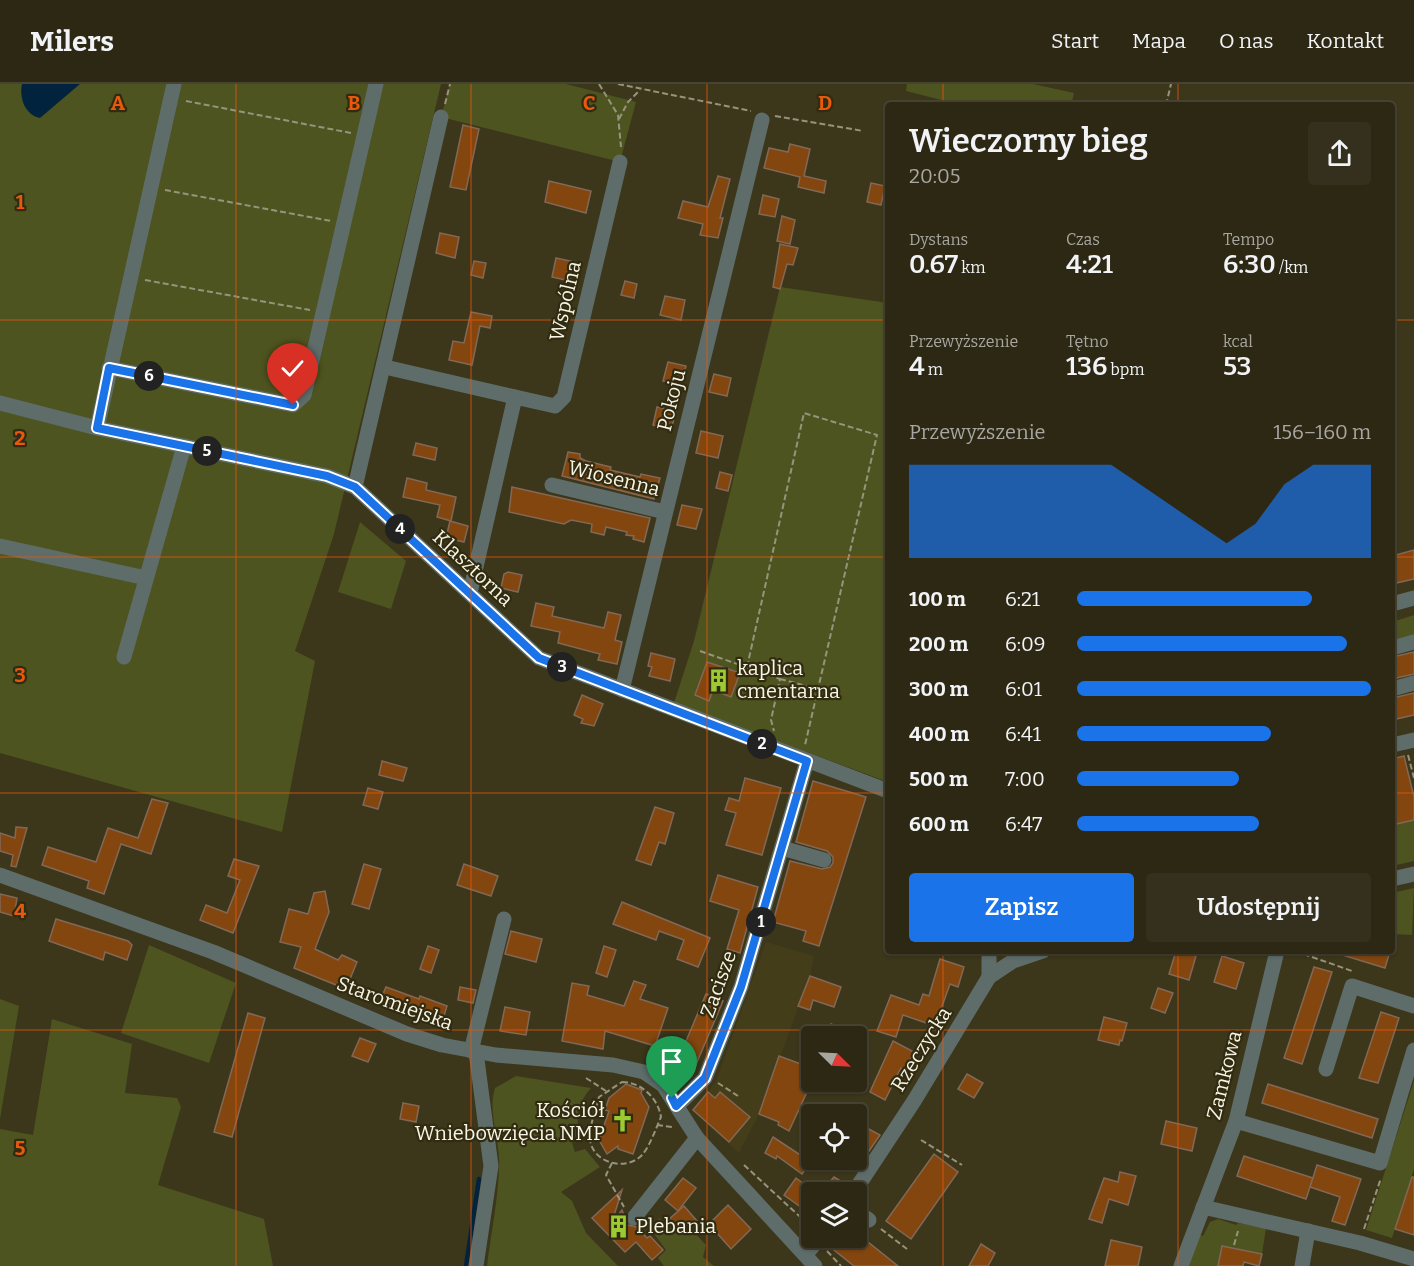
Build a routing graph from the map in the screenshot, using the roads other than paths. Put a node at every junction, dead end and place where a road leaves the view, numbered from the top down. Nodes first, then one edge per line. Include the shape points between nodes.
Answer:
1 (376, 84) edge
2 (173, 91) edge
3 (441, 117) road end
4 (763, 117) road end
5 (620, 162) road end
6 (385, 366) junction
7 (109, 368) junction
8 (515, 397) junction
9 (0, 403) edge
10 (97, 428) junction
11 (184, 446) junction
12 (552, 485) dead end
13 (355, 487) junction
14 (665, 512) junction
15 (0, 546) edge
16 (146, 578) junction
17 (470, 593) junction
18 (1414, 598) edge
19 (1395, 603) edge
20 (1414, 642) edge
21 (1395, 647) edge
22 (124, 657) dead end
23 (1414, 683) edge
24 (1395, 689) edge
25 (622, 690) junction
26 (804, 757) junction
27 (885, 790) edge
28 (782, 848) junction
29 (824, 860) dead end
30 (1414, 874) edge
31 (0, 876) edge
32 (1395, 878) edge
33 (504, 919) dead end
34 (989, 954) edge
35 (1034, 954) edge
36 (1275, 954) edge
37 (989, 977) junction
38 (1414, 1006) edge
39 (1414, 1050) edge
40 (474, 1052) junction
41 (1326, 1069) dead end
42 (1410, 1074) edge
43 (676, 1106) junction
44 (1236, 1121) junction
45 (698, 1138) junction
46 (861, 1182) edge
47 (1203, 1207) junction
48 (634, 1218) road end
49 (1308, 1231) junction
50 (818, 1248) edge
51 (1389, 1259) edge
52 (1414, 1259) edge
53 (810, 1261) edge
54 (476, 1266) edge
55 (1181, 1266) edge
56 (1302, 1266) edge

1 - 7 street via 304,395 293,405
2 - 7 street
3 - 6 street
4 - 14 street, Pokoju
5 - 8 street, Wspólna via 564,397 555,406
6 - 8 street, Wspólna
6 - 13 street
7 - 10 street
8 - 17 street
9 - 10 street
10 - 11 street
11 - 13 street via 327,476
11 - 16 street
12 - 14 street, Wiosenna
13 - 17 street, Klasztorna
14 - 25 street, Pokoju
15 - 16 street
16 - 22 street
17 - 25 street, Klasztorna via 539,658
18 - 19 street
20 - 21 street
23 - 24 street
25 - 26 street, Klasztorna
26 - 27 street, Klasztorna
26 - 28 street, Zacisze
28 - 29 street
28 - 43 street, Zacisze via 756,942 720,1043 705,1078
30 - 32 street
31 - 40 street, Staromiejska via 213,952 407,1034
33 - 40 street
34 - 37 street
35 - 37 street, Rzeczycka via 1013,961
36 - 44 street, Zamkowa
37 - 46 street, Rzeczycka
38 - 41 street via 1352,987
39 - 42 street
40 - 43 street, Staromiejska via 638,1069 659,1081
40 - 54 street via 491,1166
42 - 44 street via 1380,1163
43 - 45 street, Staromiejska
44 - 47 street, Zamkowa
45 - 48 street
45 - 53 street, Staromiejska
47 - 49 street
47 - 55 street, Zamkowa
49 - 51 street
49 - 56 street
50 - 53 street
51 - 52 street

